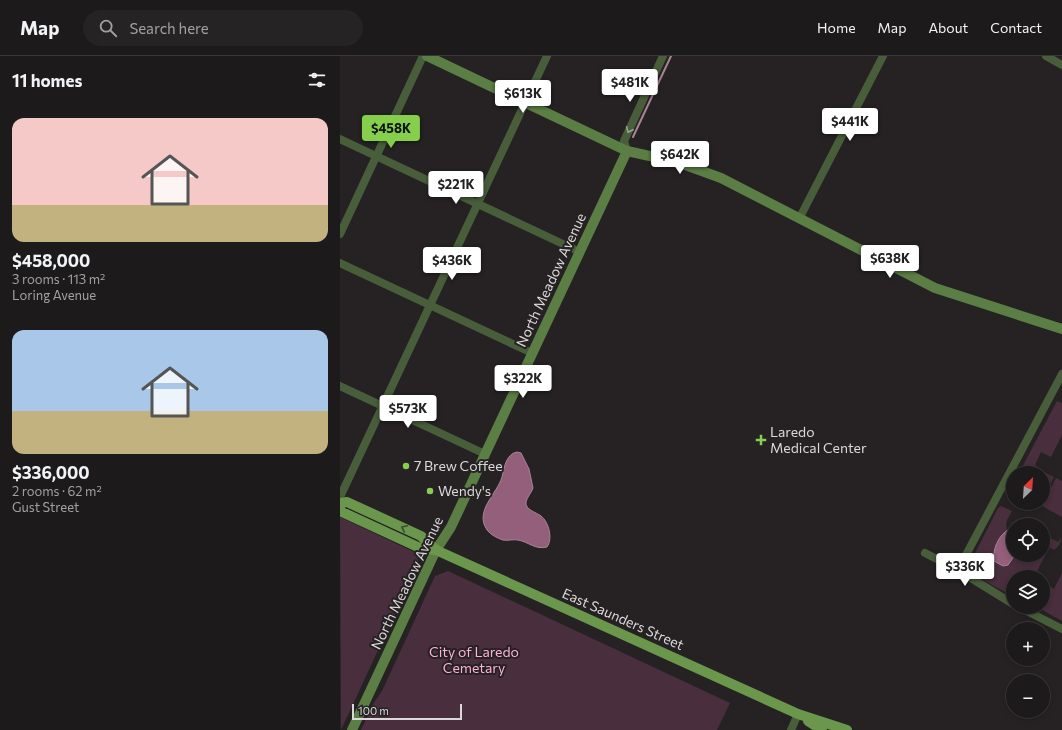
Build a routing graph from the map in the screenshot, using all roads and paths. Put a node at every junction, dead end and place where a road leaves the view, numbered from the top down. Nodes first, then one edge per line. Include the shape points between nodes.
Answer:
1 (423, 56) edge
2 (427, 56) edge
3 (547, 56) edge
4 (663, 56) edge
5 (883, 56) edge
6 (1046, 56) edge
7 (1062, 64) edge
8 (525, 102) junction
9 (340, 140) edge
10 (627, 151) junction
11 (376, 156) junction
12 (477, 204) junction
13 (799, 219) junction
14 (340, 234) edge
15 (580, 252) junction
16 (340, 263) edge
17 (430, 305) junction
18 (1062, 329) edge
19 (532, 353) junction
20 (1062, 374) edge
21 (340, 386) edge
22 (383, 406) junction
23 (485, 454) junction
24 (340, 497) edge
25 (340, 503) edge
26 (340, 509) edge
27 (436, 550) junction
28 (925, 553) dead end
29 (958, 570) junction
30 (1006, 600) edge
31 (1033, 614) edge
32 (1062, 629) edge
33 (798, 714) junction
34 (352, 730) edge
35 (791, 730) edge
36 (822, 730) edge
37 (847, 730) edge

1 - 11 street
2 - 8 street
3 - 8 street
4 -> 10 street, North Meadow Avenue via 624,141
5 - 13 street
6 - 7 street
8 - 10 street
8 - 12 street
9 - 11 street
10 - 13 street via 701,169
10 - 15 street, North Meadow Avenue
11 - 12 street
11 - 14 street
12 - 15 street
12 - 17 street
13 - 18 street via 935,288
15 - 19 street, North Meadow Avenue
16 - 17 street
17 - 19 street
17 - 22 street
19 - 23 street, North Meadow Avenue
20 - 29 street
21 - 22 street
22 - 23 street
22 - 24 street
23 - 27 street, North Meadow Avenue via 451,527
27 -> 25 main road, East Saunders Street via 421,536 347,502
26 - 27 main road, East Saunders Street via 420,548
27 - 33 main road, East Saunders Street
27 - 34 street, North Meadow Avenue
28 - 29 street
29 - 30 street
31 - 32 street
33 - 35 street
33 - 36 main road, East Saunders Street
33 - 37 main road, East Saunders Street

